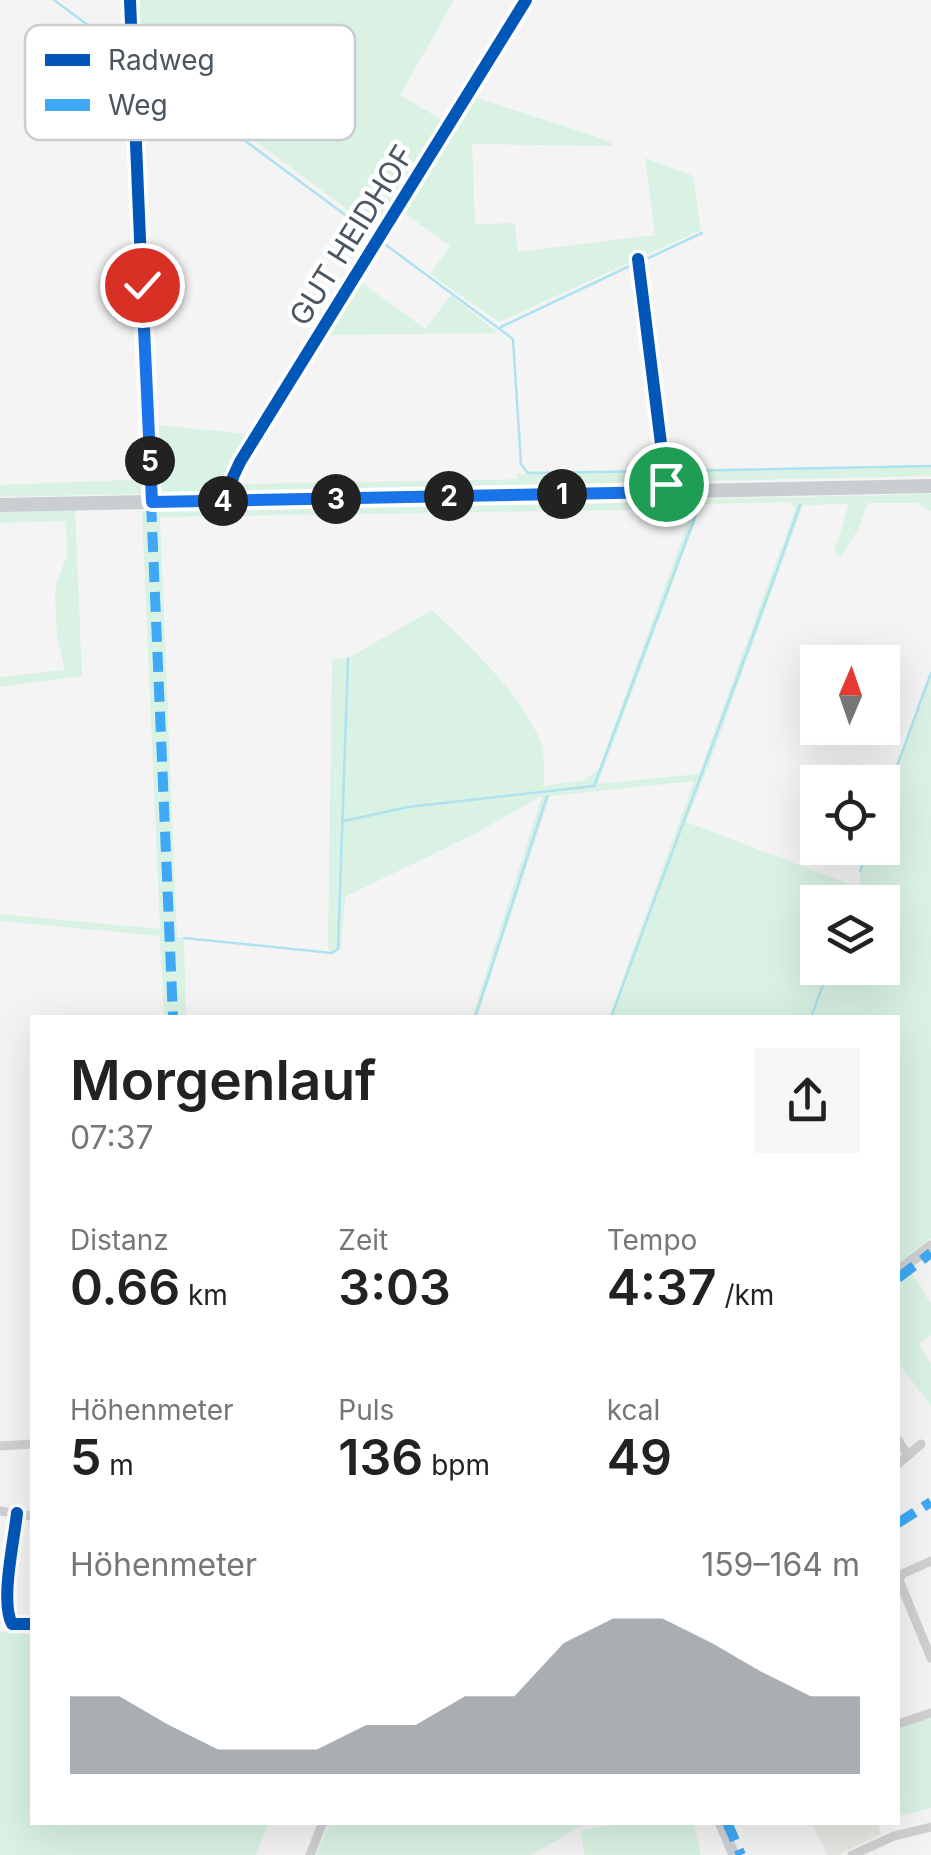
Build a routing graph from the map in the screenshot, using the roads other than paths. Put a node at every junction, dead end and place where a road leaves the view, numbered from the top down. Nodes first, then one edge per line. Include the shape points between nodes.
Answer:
1 (130, 0) edge
2 (526, 0) edge
3 (131, 25) edge
4 (136, 140) edge
5 (638, 259) dead end
6 (931, 486) edge
7 (667, 492) junction
8 (229, 501) junction
9 (152, 502) junction
10 (0, 505) edge
11 (931, 1246) edge
12 (900, 1269) edge
13 (900, 1443) edge
14 (30, 1444) edge
15 (921, 1444) dead end
16 (0, 1446) edge
17 (908, 1455) junction
18 (900, 1462) edge
19 (0, 1510) edge
20 (17, 1514) junction
21 (30, 1516) edge
22 (931, 1561) edge
23 (900, 1578) edge
24 (900, 1582) edge
25 (3, 1589) edge
26 (30, 1624) edge
27 (927, 1634) edge
28 (931, 1658) edge
29 (931, 1712) edge
30 (900, 1723) edge
31 (322, 1825) edge
32 (721, 1825) edge
33 (931, 1827) edge
34 (310, 1855) edge
35 (734, 1855) edge
36 (852, 1855) edge

1 - 3 street
2 - 8 street, GUT HEIDHOF via 240,462
4 - 9 street
5 - 7 street
6 - 7 main road
7 - 8 main road
8 - 9 main road
9 - 10 main road
11 - 12 street
13 - 17 street
14 - 16 street
15 - 17 street
17 - 18 street
19 - 20 street
20 - 21 street
20 - 25 street
22 - 23 street
24 - 27 street
25 - 26 street via 9,1621
27 - 28 street
29 - 30 street
31 - 34 street
32 - 35 street
33 - 36 street

